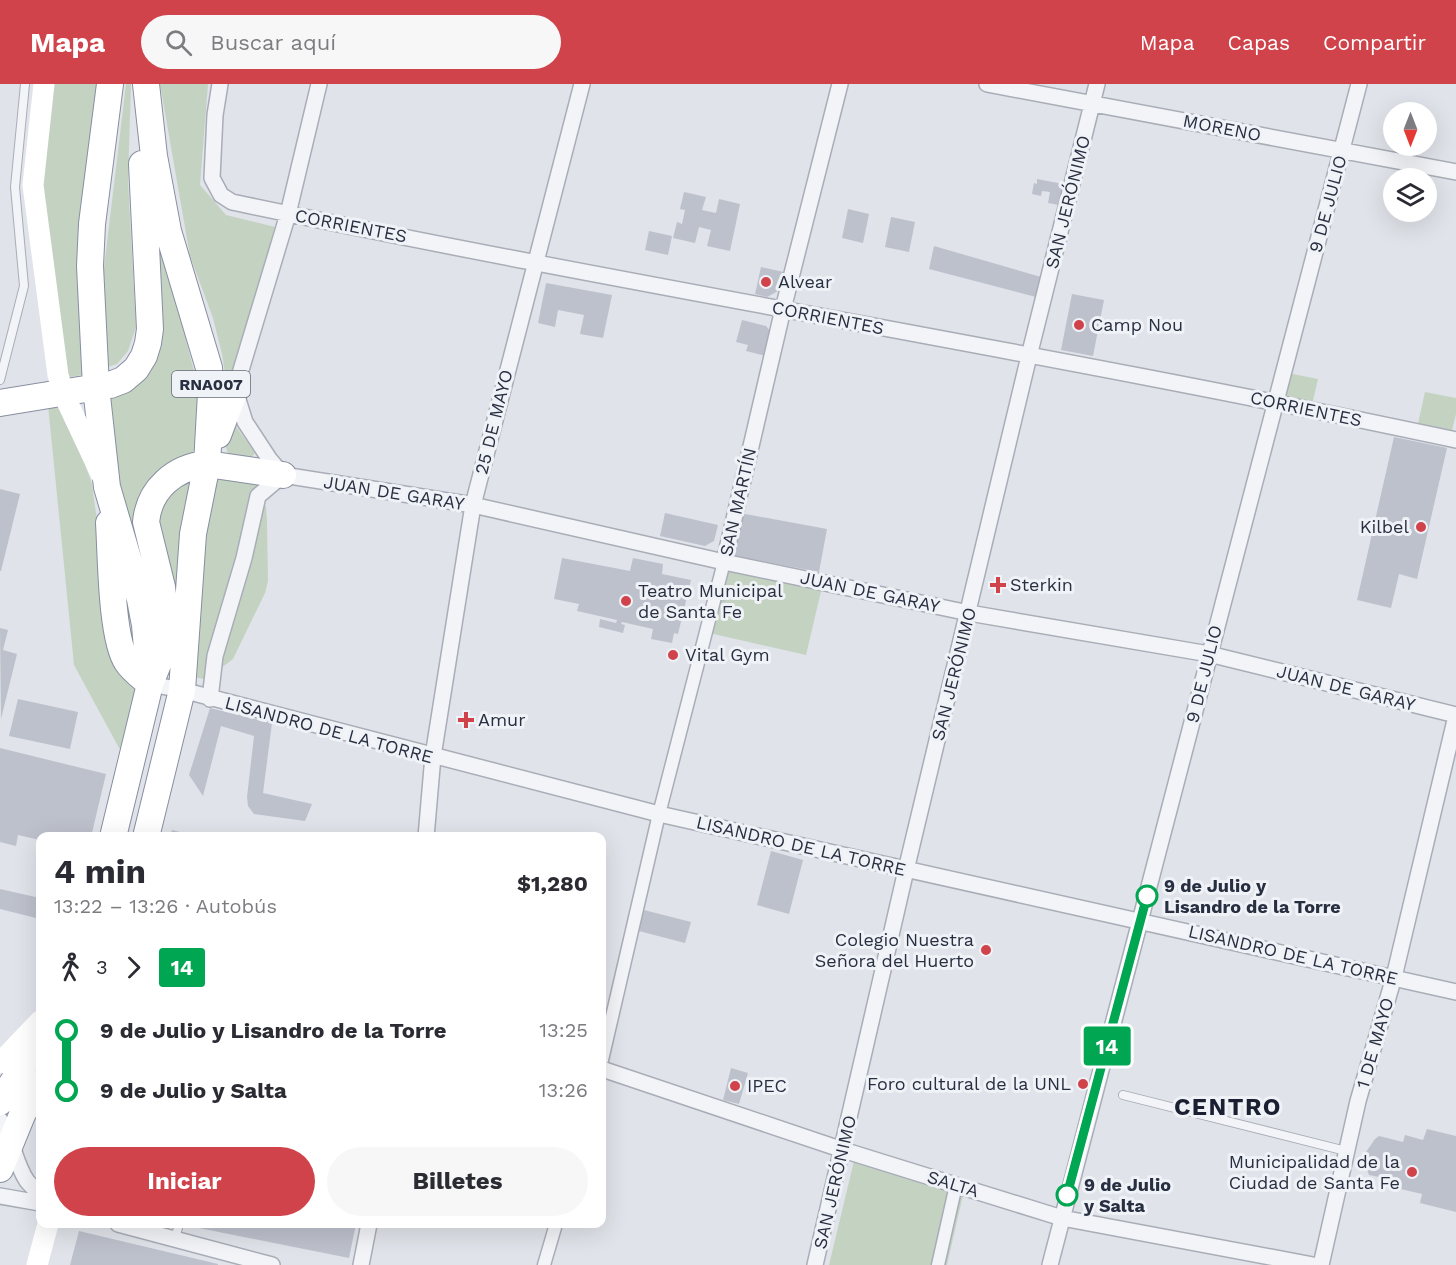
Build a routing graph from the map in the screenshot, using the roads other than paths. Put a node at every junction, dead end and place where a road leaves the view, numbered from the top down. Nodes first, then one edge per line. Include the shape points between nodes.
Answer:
1 (25, 84) edge
2 (44, 84) edge
3 (110, 84) edge
4 (144, 84) edge
5 (220, 84) edge
6 (319, 84) edge
7 (582, 84) edge
8 (840, 84) edge
9 (987, 84) edge
10 (1097, 84) edge
11 (1359, 84) edge
12 (1092, 103) junction
13 (1342, 151) junction
14 (1456, 172) edge
15 (288, 214) junction
16 (535, 262) junction
17 (783, 309) junction
18 (1029, 356) junction
19 (0, 380) edge
20 (96, 387) junction
21 (235, 390) junction
22 (63, 393) junction
23 (1276, 402) junction
24 (0, 403) edge
25 (1456, 440) edge
26 (207, 464) junction
27 (283, 475) junction
28 (107, 487) junction
29 (473, 505) junction
30 (724, 562) junction
31 (969, 613) junction
32 (1209, 654) junction
33 (150, 684) junction
34 (182, 690) junction
35 (210, 699) junction
36 (1456, 715) edge
37 (433, 756) junction
38 (659, 814) junction
39 (114, 832) edge
40 (147, 832) edge
41 (426, 832) edge
42 (906, 870) junction
43 (1141, 921) junction
44 (1394, 977) junction
45 (1456, 992) edge
46 (36, 1025) edge
47 (606, 1043) edge
48 (36, 1046) edge
49 (0, 1062) edge
50 (606, 1070) edge
51 (36, 1089) edge
52 (1123, 1095) dead end
53 (0, 1101) edge
54 (5, 1130) edge
55 (843, 1150) junction
56 (1346, 1151) junction
57 (0, 1169) edge
58 (956, 1185) junction
59 (36, 1190) edge
60 (0, 1196) edge
61 (36, 1202) edge
62 (1062, 1218) junction
63 (47, 1228) edge
64 (148, 1228) edge
65 (368, 1228) edge
66 (555, 1228) edge
67 (177, 1232) edge
68 (37, 1265) edge
69 (272, 1265) edge
70 (361, 1265) edge
71 (544, 1265) edge
72 (815, 1265) edge
73 (938, 1265) edge
74 (1050, 1265) edge
75 (1313, 1265) edge
76 (1321, 1265) edge

1 - 19 lane via 15,187 24,286
2 - 22 main road via 33,185
3 - 20 highway via 90,266
4 - 20 highway via 142,182 148,343 136,369 123,380
4 - 26 highway, RNA007 via 168,231 209,368 212,393
5 - 15 street, CORRIENTES via 212,178 221,195 232,202
6 - 15 street
7 - 16 street, 25 DE MAYO
8 - 17 street, SAN MARTÍN
9 - 12 street, MORENO
10 - 12 street, SAN JERÓNIMO
11 - 13 street, 9 DE JULIO
12 - 13 street, MORENO
12 - 18 street, SAN JERÓNIMO
13 - 14 street, MORENO
13 - 23 street, 9 DE JULIO
15 - 16 street, CORRIENTES
15 - 21 street
16 - 17 street, CORRIENTES
16 - 29 street, 25 DE MAYO
17 - 18 street, CORRIENTES
17 - 30 street, SAN MARTÍN
18 - 23 street, CORRIENTES
18 - 31 street, SAN JERÓNIMO
20 - 22 highway
20 - 28 highway
21 - 26 highway
21 - 27 street via 245,422
22 - 24 highway
22 - 28 main road
23 - 25 street, CORRIENTES
23 - 32 street, 9 DE JULIO
26 - 27 highway
26 - 33 highway via 173,475 154,496 147,512 165,614 163,645
26 - 34 highway, RNA007 via 193,534
27 - 29 street, JUAN DE GARAY
27 - 35 street via 258,496 215,656
28 - 33 highway via 140,598
29 - 30 street, JUAN DE GARAY
29 - 37 street, 25 DE MAYO
30 - 31 street, JUAN DE GARAY
30 - 38 street, SAN MARTÍN
31 - 32 street, JUAN DE GARAY
31 - 42 street, SAN JERÓNIMO
32 - 36 street, JUAN DE GARAY
32 - 43 street, 9 DE JULIO
33 - 34 street, LISANDRO DE LA TORRE
33 - 39 highway
34 - 35 street, LISANDRO DE LA TORRE
34 - 40 highway, RNA007
35 - 37 street, LISANDRO DE LA TORRE
36 - 44 street, 1 DE MAYO
37 - 38 street, LISANDRO DE LA TORRE
37 - 41 street, 25 DE MAYO
38 - 42 street, LISANDRO DE LA TORRE
38 - 47 street, SAN MARTÍN
42 - 43 street, LISANDRO DE LA TORRE
42 - 55 street, SAN JERÓNIMO
43 - 44 street, LISANDRO DE LA TORRE
43 - 62 street, 9 DE JULIO
44 - 45 street, LISANDRO DE LA TORRE
44 - 56 street, 1 DE MAYO
46 - 49 main road
48 - 53 highway
50 - 55 street, SALTA
51 - 54 highway
52 - 56 lane
54 - 57 highway
54 - 59 street via 27,1181
55 - 58 street, SALTA
55 - 72 street, SAN JERÓNIMO
56 - 76 street, 1 DE MAYO
58 - 62 street, SALTA
58 - 73 street
60 - 61 street
62 - 74 street, 9 DE JULIO
62 - 75 street, SALTA
63 - 68 main road
64 - 67 street
65 - 70 street
66 - 71 street
67 - 69 street

